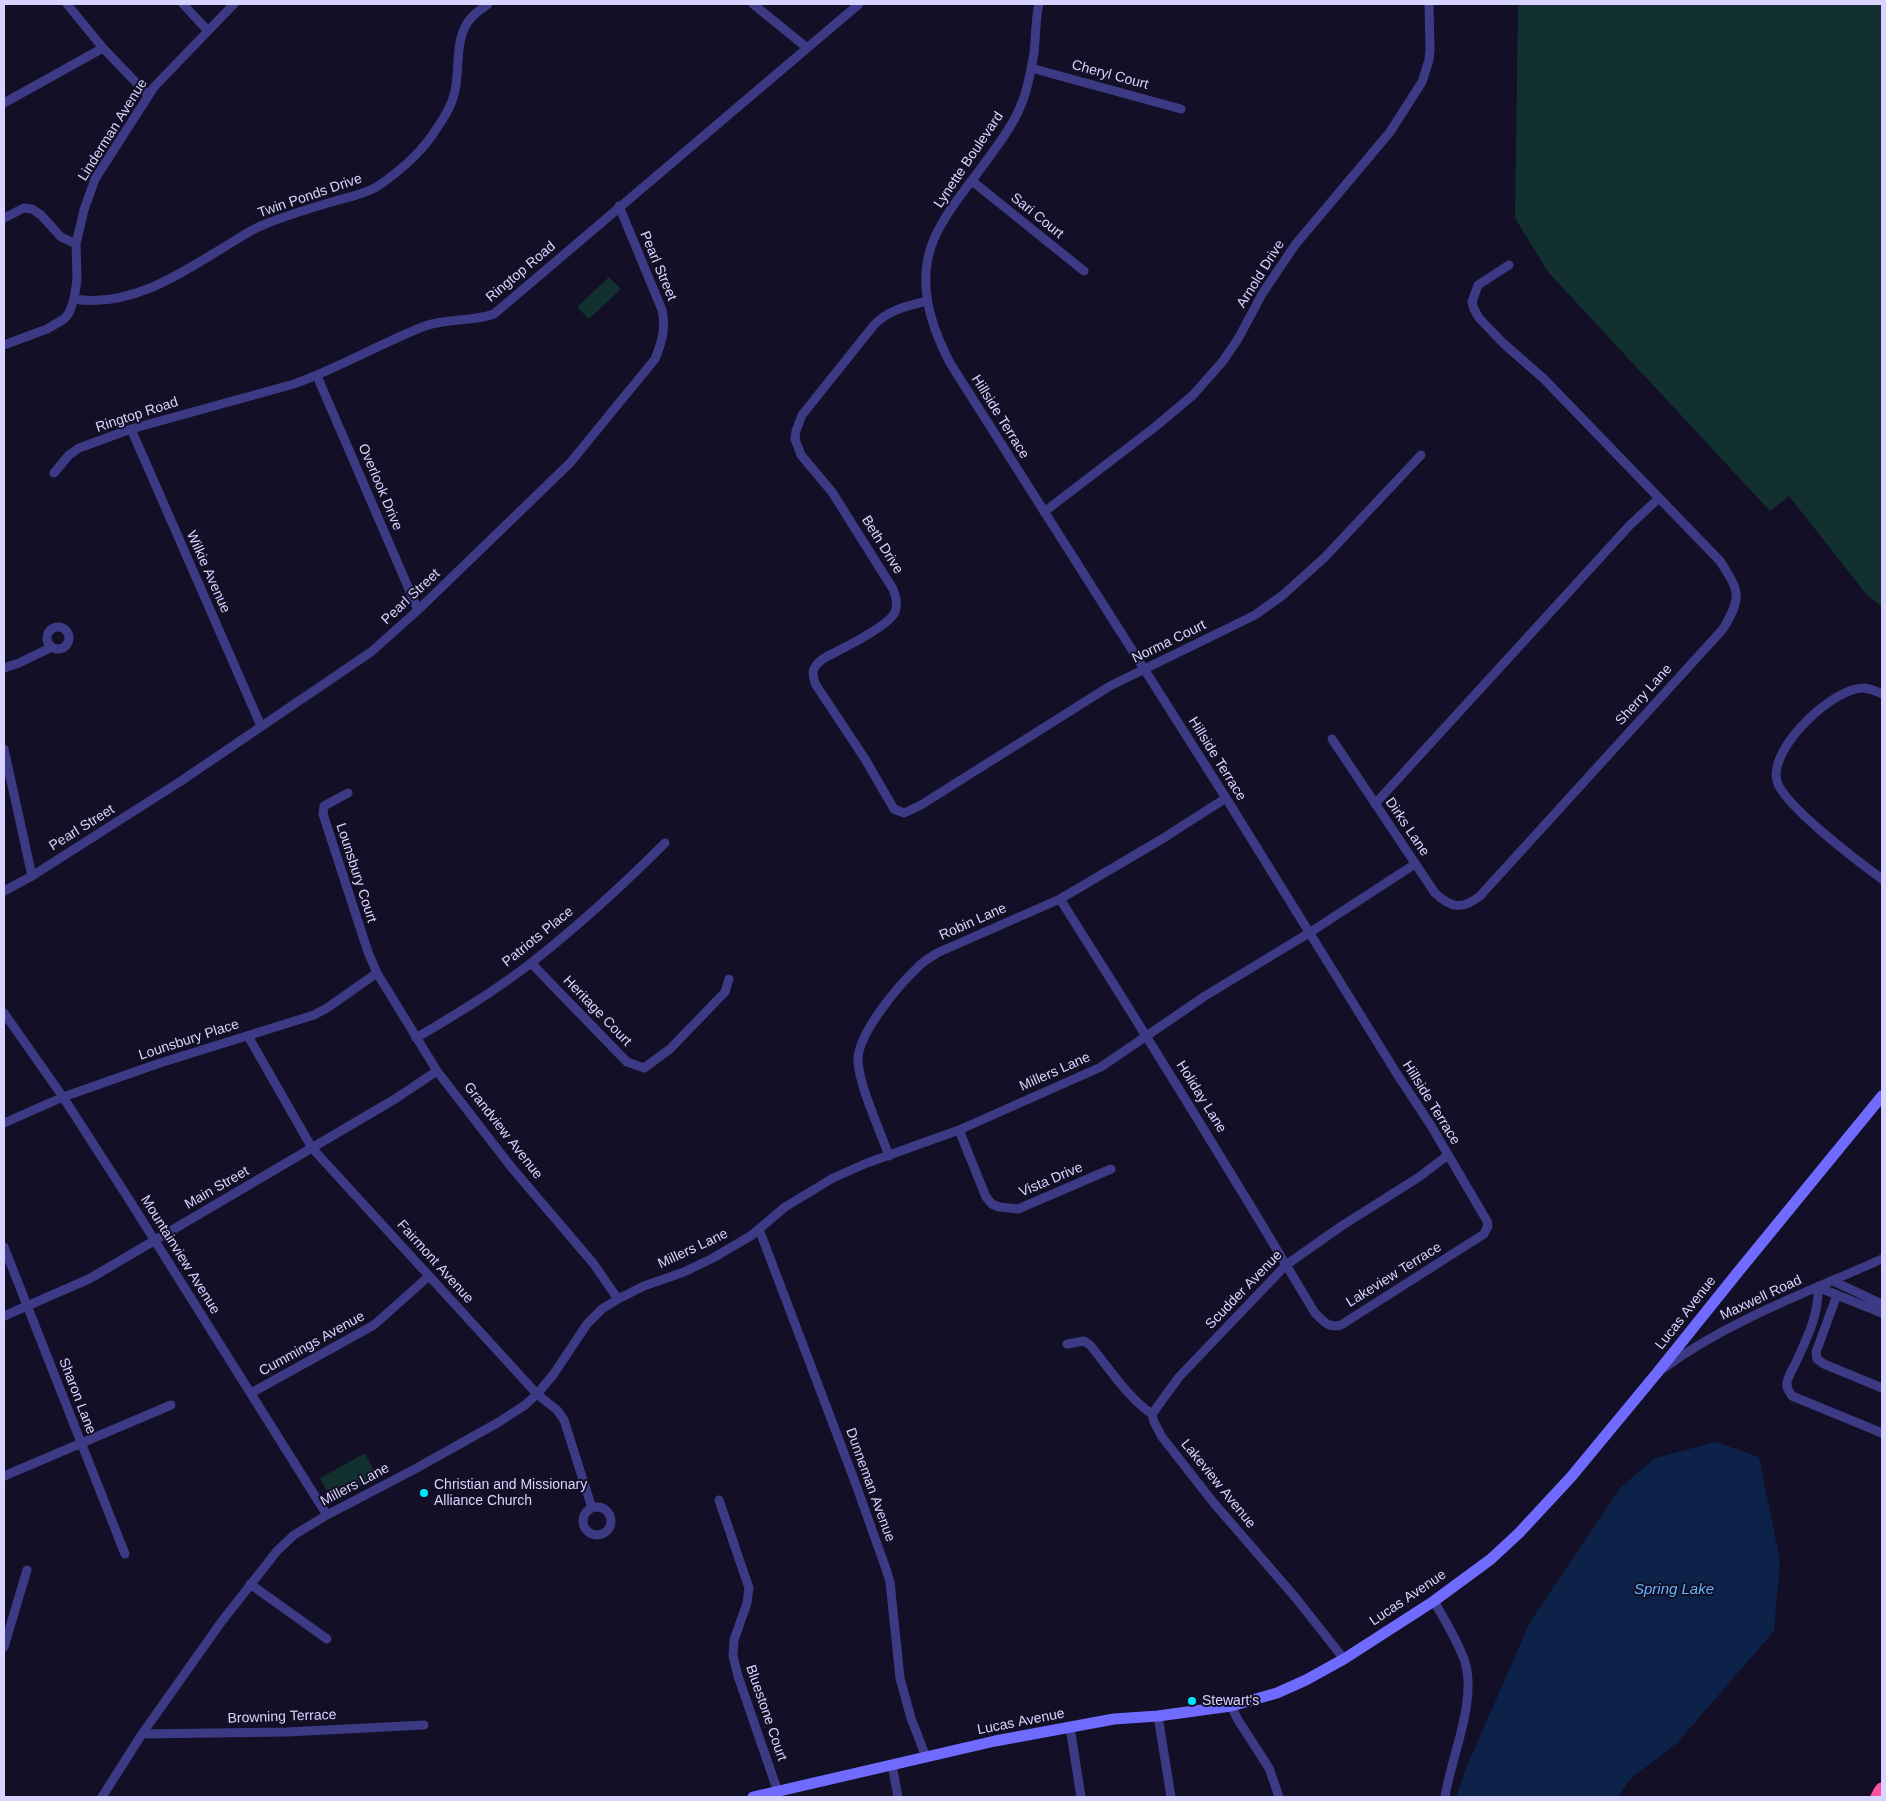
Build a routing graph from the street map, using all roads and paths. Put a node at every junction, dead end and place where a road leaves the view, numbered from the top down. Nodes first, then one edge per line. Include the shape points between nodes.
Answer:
1 (67, 4) edge
2 (183, 4) edge
3 (234, 4) edge
4 (488, 4) edge
5 (753, 4) edge
6 (859, 4) edge
7 (1039, 4) edge
8 (1429, 4) edge
9 (208, 31) junction
10 (806, 47) junction
11 (104, 48) junction
12 (1031, 68) junction
13 (148, 95) junction
14 (4, 103) edge
15 (1181, 109) dead end
16 (972, 181) junction
17 (619, 206) junction
18 (4, 218) edge
19 (76, 244) junction
20 (1509, 264) dead end
21 (1084, 271) dead end
22 (74, 300) junction
23 (927, 301) junction
24 (4, 344) edge
25 (317, 376) junction
26 (131, 429) junction
27 (1421, 455) dead end
28 (54, 473) dead end
29 (1659, 498) junction
30 (1044, 512) junction
31 (418, 610) junction
32 (52, 647) dead end
33 (4, 668) edge
34 (1145, 669) junction
35 (1882, 694) edge
36 (260, 726) junction
37 (1332, 739) dead end
38 (4, 749) edge
39 (348, 793) dead end
40 (1226, 798) junction
41 (1375, 804) junction
42 (898, 812) joint
43 (665, 843) dead end
44 (1415, 864) junction
45 (32, 876) junction
46 (1882, 879) edge
47 (4, 891) edge
48 (1060, 899) junction
49 (1474, 901) joint
50 (1309, 933) junction
51 (531, 963) junction
52 (377, 973) junction
53 (729, 979) dead end
54 (4, 1014) edge
55 (1147, 1035) junction
56 (248, 1036) junction
57 (416, 1038) junction
58 (438, 1071) junction
59 (1882, 1096) edge
60 (63, 1097) junction
61 (4, 1123) edge
62 (959, 1130) junction
63 (312, 1148) junction
64 (1448, 1155) junction
65 (890, 1156) junction
66 (1111, 1169) dead end
67 (759, 1230) junction
68 (1487, 1230) joint
69 (155, 1240) junction
70 (4, 1247) edge
71 (1882, 1259) edge
72 (1286, 1265) junction
73 (428, 1276) junction
74 (1833, 1280) junction
75 (1818, 1287) junction
76 (1837, 1295) junction
77 (618, 1299) junction
78 (1882, 1304) edge
79 (27, 1306) junction
80 (1314, 1312) joint
81 (1882, 1313) edge
82 (4, 1316) edge
83 (1067, 1344) dead end
84 (1657, 1374) junction
85 (1882, 1388) edge
86 (251, 1393) junction
87 (537, 1394) junction
88 (170, 1404) dead end
89 (1152, 1414) junction
90 (1882, 1433) edge
91 (81, 1444) junction
92 (4, 1476) edge
93 (719, 1500) dead end
94 (592, 1508) dead end
95 (327, 1515) junction
96 (125, 1554) dead end
97 (27, 1570) dead end
98 (250, 1584) junction
99 (1434, 1601) junction
100 (327, 1640) dead end
101 (4, 1647) edge
102 (1344, 1659) junction
103 (1231, 1706) junction
104 (1158, 1716) junction
105 (424, 1725) dead end
106 (1070, 1727) junction
107 (142, 1734) junction
108 (926, 1757) junction
109 (892, 1765) junction
110 (1882, 1790) edge
111 (774, 1794) edge
112 (102, 1797) edge
113 (753, 1797) edge
114 (898, 1797) edge
115 (1081, 1797) edge
116 (1171, 1797) edge
117 (1278, 1797) edge
118 (1445, 1797) edge
119 (1878, 1797) edge

1 - 11 street
2 - 9 street
3 - 9 street, Linderman Avenue
4 - 22 street, Twin Ponds Drive via 471,17 463,32 454,94 437,128 403,166 377,187 261,226 182,273 141,292 107,301
5 - 10 street
6 - 10 street, Ringtop Road
7 - 12 street, Lynette Boulevard
8 - 30 street, Arnold Drive via 1430,49 1422,82 1390,132 1295,245 1223,361 1193,395
9 - 13 street, Linderman Avenue
10 - 17 street, Ringtop Road via 678,160
11 - 13 street
11 - 14 street
12 - 15 street, Cheryl Court
12 - 16 street, Lynette Boulevard via 1021,105 1010,129
13 - 19 street, Linderman Avenue via 95,180
16 - 21 street, Sari Court
16 - 23 street, Lynette Boulevard via 934,240 926,280
17 - 25 street, Ringtop Road via 494,314 428,325
17 - 31 street, Pearl Street via 662,310 663,340 655,359 570,463
18 - 19 street via 24,208 32,209 61,237
19 - 22 street, Linderman Avenue
20 - 29 street, Sherry Lane via 1478,285 1472,302 1479,318 1543,378
22 - 24 street, Linderman Avenue via 64,319 48,329
23 - 30 street, Hillside Terrace via 937,338 950,363
23 - 42 street, Beth Drive via 880,318 802,415 795,440 800,455 832,492 894,589 897,600 895,613 866,635 822,659 813,673 816,686
25 - 26 street, Ringtop Road
25 - 31 street, Overlook Drive
26 - 28 street, Ringtop Road via 79,448
26 - 36 street, Wilkie Avenue
27 - 34 street, Norma Court via 1325,557 1283,595 1255,615
29 - 41 street via 1630,525
29 - 49 street, Sherry Lane via 1720,560 1737,594 1733,612 1716,636
30 - 34 street, Hillside Terrace
31 - 36 street, Pearl Street via 371,652
32 - 33 street
34 - 40 street, Hillside Terrace
34 - 42 street, Norma Court via 1110,686 921,805 904,813
35 - 46 street via 1864,688 1826,704 1783,751 1776,776 1780,789 1791,804
36 - 45 street, Pearl Street via 181,781
37 - 41 street, Dirks Lane
38 - 45 street
39 - 52 street, Lounsbury Court via 324,806 323,814
40 - 48 street, Robin Lane
40 - 50 street, Hillside Terrace
41 - 44 street, Dirks Lane
43 - 51 street, Patriots Place
44 - 49 street, Dirks Lane via 1444,902 1455,906
44 - 50 street, Millers Lane
45 - 47 street, Pearl Street
48 - 55 street, Holiday Lane
48 - 65 street, Robin Lane via 936,953 919,966 869,1026 858,1052 860,1076
50 - 55 street, Millers Lane
50 - 64 street, Hillside Terrace
51 - 53 street, Heritage Court via 627,1062 644,1068 670,1049 725,992
51 - 57 street, Patriots Place
52 - 56 street, Lounsbury Place via 314,1015
52 - 57 street, Grandview Avenue
54 - 60 street, Mountainview Avenue
55 - 62 street, Millers Lane via 1101,1068
55 - 72 street, Holiday Lane
56 - 60 street, Lounsbury Place
56 - 63 street, Fairmont Avenue
57 - 58 street, Grandview Avenue
58 - 63 street, Main Street
58 - 77 street, Grandview Avenue via 512,1168 594,1263
59 - 84 street, Lucas Avenue
60 - 61 street, Lounsbury Place
60 - 69 street, Mountainview Avenue
62 - 65 street, Millers Lane
62 - 66 street, Vista Drive via 986,1197 999,1207 1018,1209
63 - 69 street, Main Street
63 - 73 street, Fairmont Avenue
64 - 68 street, Hillside Terrace via 1487,1221
64 - 72 street, Scudder Avenue
65 - 67 street, Millers Lane via 833,1178 786,1207
67 - 77 street, Millers Lane via 684,1272
67 - 108 street, Dunneman Avenue via 886,1568 900,1678
68 - 80 street, Lakeview Terrace via 1341,1325 1326,1325
69 - 79 street, Main Street via 89,1279
69 - 86 street, Mountainview Avenue
70 - 79 street, Sharon Lane
71 - 74 street, Maxwell Road
72 - 80 street, Holiday Lane
72 - 89 street, Scudder Avenue via 1179,1377
73 - 86 street, Cummings Avenue via 374,1326
73 - 87 street, Fairmont Avenue
74 - 75 street, Maxwell Road
74 - 78 street
75 - 76 street
75 - 84 street, Maxwell Road via 1741,1321 1690,1350
75 - 90 street via 1812,1325 1791,1371 1787,1389 1792,1396
76 - 81 street
76 - 85 street via 1816,1359
77 - 87 street, Millers Lane via 587,1324
79 - 82 street, Main Street
79 - 91 street, Sharon Lane
83 - 89 street, Lakeview Avenue via 1084,1342 1090,1345 1127,1391
84 - 99 street, Lucas Avenue via 1571,1477 1520,1532 1491,1559
86 - 95 street, Mountainview Avenue
87 - 94 street, Fairmont Avenue via 564,1420
87 - 95 street, Millers Lane via 498,1422
88 - 91 street
89 - 102 street, Lakeview Avenue via 1168,1444 1213,1502
91 - 92 street
91 - 96 street, Sharon Lane
93 - 111 street, Bluestone Court via 749,1588 734,1640 733,1656
95 - 98 street, Millers Lane via 294,1535
97 - 101 street
98 - 100 street
98 - 107 street, Millers Lane
99 - 102 street, Lucas Avenue
99 - 118 street via 1459,1646 1468,1680 1467,1700
102 - 103 street, Lucas Avenue via 1277,1694
103 - 104 street, Lucas Avenue
103 - 117 street via 1269,1768
104 - 106 street, Lucas Avenue
104 - 116 street
105 - 107 street, Browning Terrace via 287,1732
106 - 108 street, Lucas Avenue
106 - 115 street
107 - 112 street, Millers Lane
108 - 109 street, Lucas Avenue
109 - 111 street, Lucas Avenue
109 - 114 street
110 - 119 highway
111 - 113 street, Lucas Avenue

